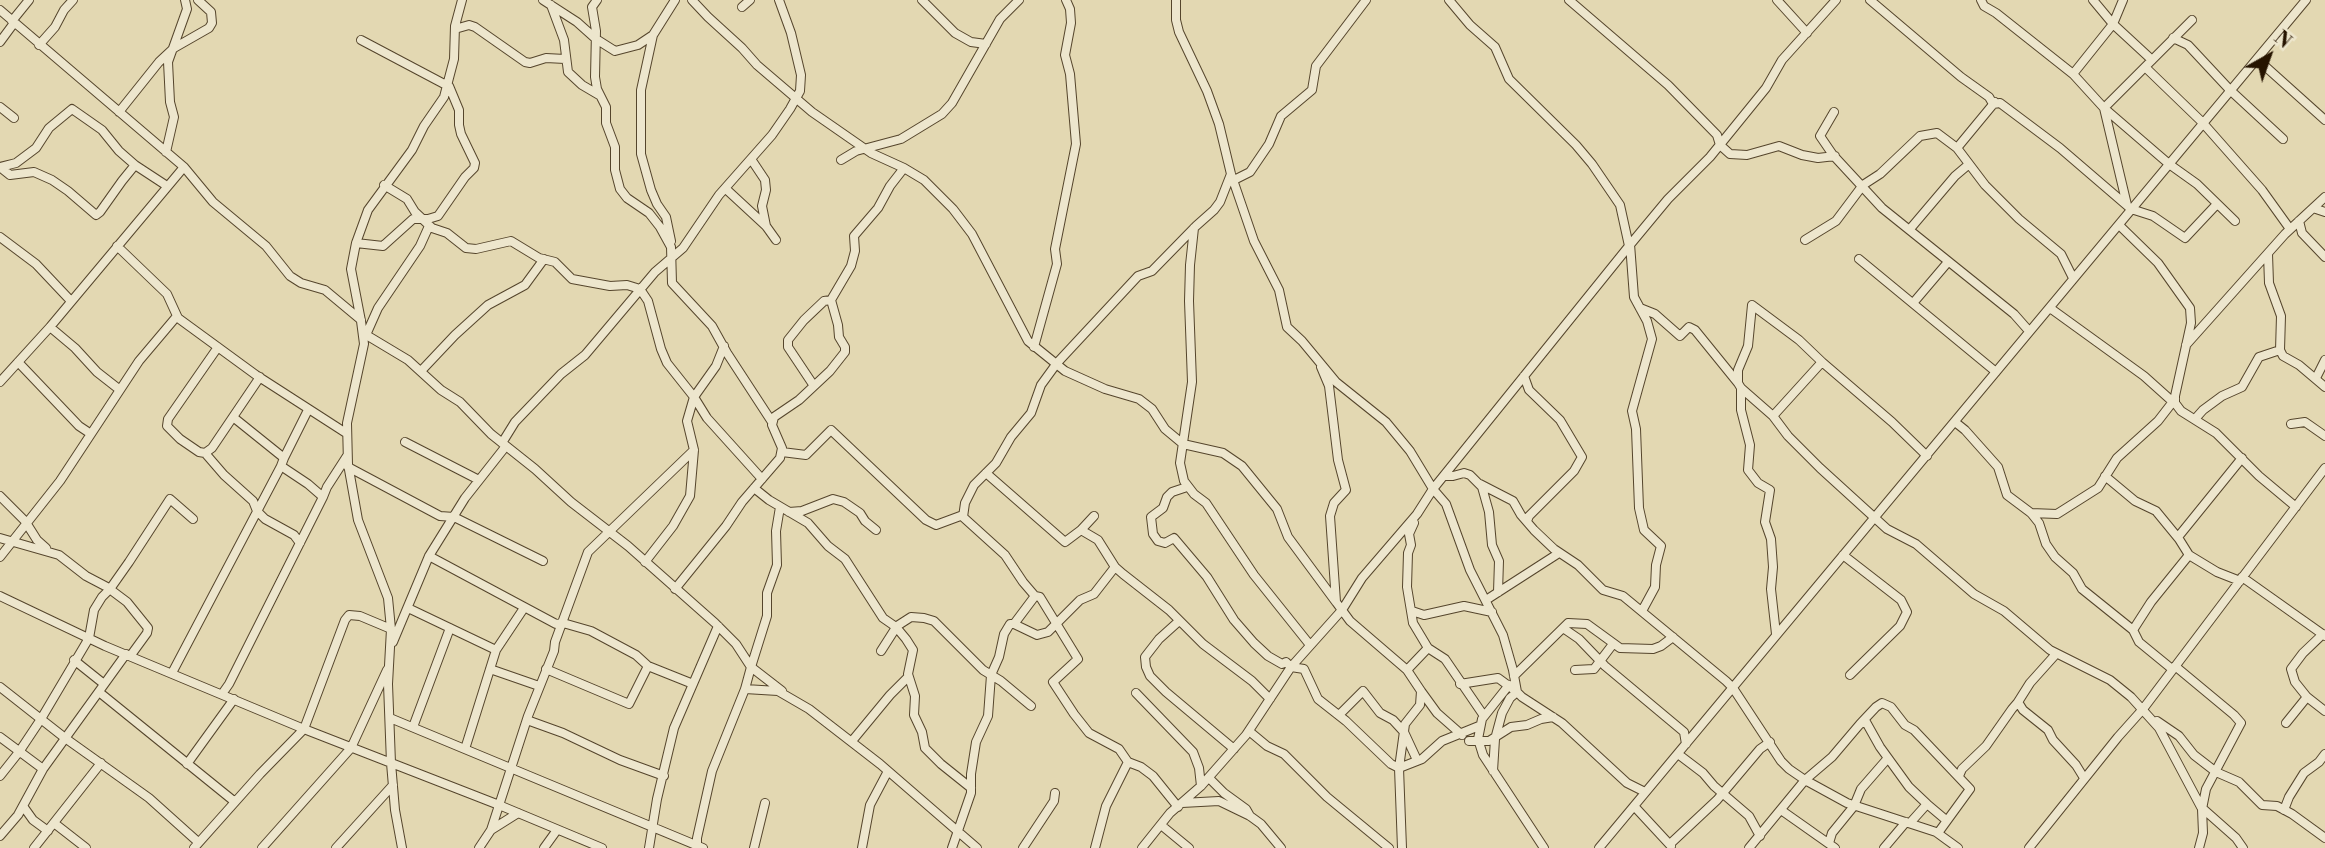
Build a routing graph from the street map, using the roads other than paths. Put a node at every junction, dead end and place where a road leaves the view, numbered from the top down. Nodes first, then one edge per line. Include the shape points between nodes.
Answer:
1 (29, 0) edge
2 (60, 0) edge
3 (73, 0) edge
4 (185, 0) edge
5 (198, 0) edge
6 (462, 0) edge
7 (597, 0) edge
8 (674, 0) edge
9 (692, 0) edge
10 (750, 0) edge
11 (779, 0) edge
12 (922, 0) edge
13 (1019, 0) edge
14 (1066, 0) edge
15 (1176, 0) edge
16 (1449, 0) edge
17 (1569, 0) edge
18 (1777, 0) edge
19 (1836, 0) edge
20 (1870, 0) edge
21 (1981, 0) edge
22 (2093, 0) edge
23 (2123, 0) edge
24 (2306, 0) edge
25 (1364, 1) edge
26 (547, 3) edge
27 (742, 7) dead end
28 (0, 10) edge
29 (64, 10) junction
30 (2192, 20) dead end
31 (13, 22) junction
32 (2113, 24) junction
33 (455, 29) junction
34 (1807, 33) junction
35 (653, 35) junction
36 (2173, 38) junction
37 (596, 39) junction
38 (361, 40) dead end
39 (0, 41) edge
40 (986, 44) junction
41 (39, 45) junction
42 (170, 51) junction
43 (565, 59) junction
44 (2257, 59) junction
45 (2152, 60) junction
46 (2144, 67) junction
47 (2073, 74) junction
48 (448, 84) junction
49 (2230, 90) junction
50 (599, 94) junction
51 (797, 98) junction
52 (1995, 102) junction
53 (0, 107) edge
54 (2104, 108) junction
55 (118, 112) junction
56 (1834, 112) dead end
57 (14, 118) dead end
58 (2325, 120) edge
59 (2202, 122) junction
60 (2283, 139) dead end
61 (1720, 145) junction
62 (1957, 148) junction
63 (866, 149) junction
64 (166, 152) junction
65 (1835, 156) junction
66 (751, 159) junction
67 (841, 160) dead end
68 (2169, 164) junction
69 (135, 165) junction
70 (1968, 165) junction
71 (184, 167) junction
72 (0, 168) edge
73 (904, 168) junction
74 (1233, 177) junction
75 (384, 185) junction
76 (1863, 185) junction
77 (167, 186) junction
78 (726, 189) junction
79 (2325, 197) edge
80 (2217, 204) junction
81 (2129, 207) junction
82 (2313, 208) junction
83 (2325, 212) edge
84 (421, 218) junction
85 (2235, 221) dead end
86 (2299, 221) junction
87 (2119, 225) junction
88 (429, 226) junction
89 (766, 226) junction
90 (1194, 228) junction
91 (1910, 229) junction
92 (2290, 229) junction
93 (0, 237) edge
94 (776, 240) dead end
95 (1805, 240) dead end
96 (356, 243) junction
97 (671, 244) junction
98 (1630, 245) junction
99 (117, 246) junction
100 (2268, 254) junction
101 (2325, 257) edge
102 (544, 258) junction
103 (671, 259) junction
104 (1859, 259) dead end
105 (1948, 262) junction
106 (2073, 278) junction
107 (640, 289) junction
108 (71, 300) junction
109 (831, 300) junction
110 (1914, 302) junction
111 (1640, 308) junction
112 (2049, 308) junction
113 (177, 316) junction
114 (361, 321) junction
115 (50, 327) junction
116 (2029, 331) junction
117 (364, 334) junction
118 (2186, 345) junction
119 (724, 346) junction
120 (218, 347) junction
121 (1034, 347) junction
122 (2280, 350) junction
123 (1317, 359) junction
124 (2325, 360) edge
125 (18, 362) junction
126 (1822, 362) junction
127 (1057, 363) junction
128 (421, 371) junction
129 (1996, 372) junction
130 (2, 376) edge
131 (1524, 376) junction
132 (260, 377) junction
133 (2316, 378) junction
134 (1739, 385) junction
135 (814, 386) junction
136 (2325, 387) edge
137 (120, 390) junction
138 (694, 397) junction
139 (2174, 401) junction
140 (308, 410) junction
141 (1773, 416) junction
142 (233, 417) junction
143 (2195, 419) junction
144 (772, 422) junction
145 (1955, 422) junction
146 (2291, 424) dead end
147 (91, 433) junction
148 (346, 433) junction
149 (2325, 436) edge
150 (405, 442) dead end
151 (504, 444) junction
152 (1183, 444) junction
153 (694, 450) junction
154 (782, 452) junction
155 (205, 453) junction
156 (347, 456) junction
157 (1927, 456) junction
158 (2242, 458) junction
159 (283, 462) junction
160 (348, 467) junction
161 (2325, 468) edge
162 (986, 473) junction
163 (1444, 476) junction
164 (2105, 477) junction
165 (762, 479) junction
166 (479, 480) junction
167 (1480, 484) junction
168 (1187, 486) junction
169 (754, 488) junction
170 (1433, 489) junction
171 (0, 496) edge
172 (323, 497) junction
173 (780, 507) junction
174 (2296, 508) junction
175 (257, 511) junction
176 (789, 512) junction
177 (2031, 513) junction
178 (1417, 514) junction
179 (963, 515) junction
180 (1094, 516) dead end
181 (454, 517) junction
182 (1876, 517) junction
183 (193, 519) dead end
184 (1528, 521) junction
185 (26, 523) junction
186 (876, 530) dead end
187 (1081, 530) junction
188 (609, 531) junction
189 (2178, 537) junction
190 (0, 538) edge
191 (11, 541) junction
192 (300, 543) junction
193 (51, 552) junction
194 (1559, 553) junction
195 (1843, 555) junction
196 (2189, 555) junction
197 (429, 556) junction
198 (0, 557) edge
199 (543, 561) dead end
200 (645, 562) junction
201 (1115, 567) junction
202 (2241, 579) junction
203 (110, 589) junction
204 (675, 589) junction
205 (1498, 592) junction
206 (0, 596) edge
207 (1035, 596) junction
208 (1486, 600) junction
209 (1339, 606) junction
210 (408, 608) junction
211 (524, 608) junction
212 (1412, 611) junction
213 (1642, 611) junction
214 (1492, 612) junction
215 (1179, 621) junction
216 (563, 623) junction
217 (1055, 623) junction
218 (1014, 624) junction
219 (718, 626) junction
220 (896, 627) junction
221 (450, 628) junction
222 (1563, 628) junction
223 (391, 629) junction
224 (2133, 630) junction
225 (1776, 634) junction
226 (2324, 635) edge
227 (1673, 637) junction
228 (89, 638) junction
229 (1613, 644) junction
230 (1310, 645) junction
231 (391, 646) junction
232 (1428, 648) junction
233 (496, 650) junction
234 (881, 651) dead end
235 (129, 654) junction
236 (2056, 654) junction
237 (74, 660) junction
238 (1599, 661) junction
239 (648, 666) junction
240 (388, 667) junction
241 (751, 667) junction
242 (1291, 667) junction
243 (2174, 667) junction
244 (490, 669) junction
245 (546, 669) junction
246 (1407, 670) junction
247 (1575, 670) dead end
248 (172, 673) junction
249 (991, 675) junction
250 (1850, 675) dead end
251 (1514, 676) junction
252 (908, 677) junction
253 (104, 684) junction
254 (693, 684) junction
255 (1460, 684) junction
256 (1509, 685) junction
257 (539, 686) junction
258 (0, 687) edge
259 (1733, 688) junction
260 (745, 689) junction
261 (1421, 691) junction
262 (99, 692) junction
263 (1517, 692) junction
264 (1136, 693) dead end
265 (222, 694) junction
266 (786, 694) junction
267 (2307, 697) junction
268 (234, 699) junction
269 (1270, 699) junction
270 (2018, 702) junction
271 (1031, 706) dead end
272 (2143, 709) junction
273 (2325, 711) edge
274 (1339, 715) junction
275 (1484, 716) junction
276 (1553, 717) junction
277 (390, 718) junction
278 (2151, 718) junction
279 (41, 719) junction
280 (527, 720) junction
281 (2286, 723) dead end
282 (1860, 724) junction
283 (1479, 726) junction
284 (413, 727) junction
285 (304, 729) junction
286 (1249, 731) junction
287 (1404, 732) junction
288 (1461, 733) junction
289 (0, 737) edge
290 (65, 738) junction
291 (1495, 739) junction
292 (852, 741) junction
293 (1469, 741) junction
294 (1479, 742) junction
295 (1770, 743) junction
296 (1686, 744) junction
297 (351, 748) junction
298 (465, 749) junction
299 (1234, 749) junction
300 (19, 752) junction
301 (1678, 754) junction
302 (2325, 754) edge
303 (1483, 755) junction
304 (1888, 758) junction
305 (1417, 760) junction
306 (1128, 762) junction
307 (101, 763) junction
308 (187, 764) junction
309 (391, 764) junction
310 (511, 767) junction
311 (1399, 768) junction
312 (43, 769) junction
313 (888, 771) junction
314 (1493, 772) junction
315 (2216, 772) junction
316 (0, 776) edge
317 (664, 776) junction
318 (1959, 776) junction
319 (1209, 778) junction
320 (2084, 778) junction
321 (1805, 780) junction
322 (393, 785) junction
323 (1201, 786) junction
324 (971, 788) junction
325 (1645, 792) junction
326 (1055, 793) dead end
327 (1723, 794) junction
328 (235, 802) junction
329 (765, 803) dead end
330 (1927, 804) junction
331 (499, 805) junction
332 (1180, 805) junction
333 (23, 806) junction
334 (1634, 806) junction
335 (1854, 806) junction
336 (1781, 810) junction
337 (2202, 810) junction
338 (2284, 810) junction
339 (518, 813) junction
340 (1250, 816) junction
341 (1946, 820) junction
342 (1908, 823) junction
343 (1161, 825) junction
344 (51, 827) junction
345 (652, 827) junction
346 (491, 830) junction
347 (557, 830) junction
348 (957, 830) junction
349 (1938, 833) junction
350 (0, 836) edge
351 (1758, 838) junction
352 (2325, 838) edge
353 (196, 845) edge
354 (1832, 845) edge
355 (1670, 846) edge
356 (2201, 846) edge
357 (699, 847) edge
358 (34, 848) edge
359 (86, 848) edge
360 (262, 848) edge
361 (335, 848) edge
362 (402, 848) edge
363 (479, 848) edge
364 (544, 848) edge
365 (602, 848) edge
366 (649, 848) edge
367 (754, 848) edge
368 (862, 848) edge
369 (952, 848) edge
370 (977, 848) edge
371 (1023, 848) edge
372 (1095, 848) edge
373 (1142, 848) edge
374 (1189, 848) edge
375 (1281, 848) edge
376 (1389, 848) edge
377 (1402, 848) edge
378 (1544, 848) edge
379 (1599, 848) edge
380 (1749, 848) edge
381 (1764, 848) edge
382 (1884, 848) edge
383 (1958, 848) edge
384 (2029, 848) edge
385 (2243, 848) edge

1 - 31 street
2 - 29 street
3 - 29 street
4 - 42 street via 187,9
5 - 42 street via 211,12 212,23
6 - 33 street
7 - 37 street via 592,8
8 - 35 street
9 - 51 street
10 - 27 street
11 - 51 street via 801,75
12 - 40 street via 956,33
13 - 40 street
14 - 121 street via 1071,23 1065,55 1076,144 1055,249 1057,264
15 - 74 street via 1179,32 1203,81
16 - 98 street via 1495,47 1515,85 1592,164 1619,205
17 - 61 street via 1668,85 1717,135
18 - 34 street
19 - 34 street
20 - 52 street
21 - 47 street
22 - 32 street
23 - 32 street
24 - 44 street
25 - 74 street via 1316,66 1312,90 1281,116 1250,172
26 - 37 street
26 - 43 street via 564,40
28 - 31 street
29 - 41 street
30 - 36 street
31 - 39 street
31 - 41 street
32 - 45 street
32 - 47 street
33 - 43 street via 475,27 525,62
33 - 48 street
34 - 61 street
35 - 37 street via 617,51
35 - 97 street via 641,90 641,156 651,190 666,217
36 - 45 street
36 - 49 street via 2188,45
37 - 50 street via 594,77
38 - 48 street
40 - 63 street via 942,114 901,139
41 - 55 street
42 - 55 street
42 - 64 street via 174,117
43 - 50 street via 570,74
44 - 49 street
44 - 58 street
45 - 46 street
46 - 54 street
46 - 59 street
47 - 54 street
48 - 75 street via 412,150
48 - 84 street via 475,166 438,216
49 - 59 street
49 - 60 street
50 - 97 street via 606,107 620,189 655,220
51 - 63 street
51 - 66 street
52 - 62 street
52 - 81 street via 2060,148
53 - 57 street
54 - 68 street
54 - 81 street
55 - 64 street
56 - 65 street via 1820,136
59 - 68 street
59 - 92 street
61 - 65 street via 1730,154 1747,155 1779,146 1818,158
61 - 98 street
62 - 70 street
62 - 76 street via 1937,133 1920,136
63 - 67 street
63 - 73 street
64 - 71 street
65 - 76 street
66 - 78 street
66 - 89 street via 765,180 762,205
68 - 80 street
68 - 81 street
69 - 72 street via 96,215 52,180 34,172 10,175
69 - 72 street via 107,134 72,109 49,128 36,148
69 - 77 street
70 - 91 street
70 - 106 street via 2019,219 2061,254
71 - 77 street
71 - 114 street via 213,202 266,246 290,276 325,290
73 - 109 street via 855,236 851,265
73 - 121 street via 965,222 1022,333
74 - 90 street via 1217,206
74 - 123 street via 1254,241 1279,290 1287,327
75 - 84 street via 407,199
75 - 96 street via 368,209
76 - 91 street via 1882,208
76 - 95 street via 1836,221
77 - 99 street
78 - 89 street
78 - 103 street
79 - 82 street
80 - 81 street via 2185,238
80 - 85 street
81 - 87 street
82 - 83 street
82 - 86 street
84 - 88 street
84 - 96 street via 403,226 387,245
86 - 92 street
86 - 101 street via 2302,233
87 - 106 street
87 - 118 street via 2158,263 2188,302 2191,314
88 - 102 street via 466,248 508,240
88 - 117 street
89 - 94 street
90 - 127 street via 1153,271 1138,276
90 - 152 street via 1189,301 1192,382
91 - 105 street
92 - 100 street
93 - 108 street via 36,264
96 - 114 street via 351,269
97 - 103 street
98 - 111 street via 1634,297
98 - 131 street
99 - 108 street
99 - 113 street via 167,294
100 - 118 street
100 - 122 street via 2269,283 2281,316
102 - 107 street via 572,279
102 - 128 street via 525,285 488,305
103 - 107 street
103 - 119 street via 672,283
104 - 110 street
105 - 110 street
105 - 116 street
106 - 112 street
107 - 138 street via 648,301 664,359
107 - 151 street via 585,355 515,422
108 - 115 street
109 - 135 street via 845,350
109 - 135 street via 824,301 788,340
110 - 129 street
111 - 134 street via 1652,312 1679,336 1689,327 1695,330
111 - 213 street via 1652,339 1632,411 1639,508 1644,530 1661,546 1655,587
112 - 116 street
112 - 139 street
113 - 120 street
113 - 137 street
114 - 117 street
115 - 125 street
115 - 137 street
116 - 129 street
117 - 128 street
117 - 148 street
118 - 139 street
119 - 138 street
119 - 144 street
120 - 132 street
120 - 155 street via 167,426
121 - 127 street
122 - 133 street
122 - 143 street via 2259,357 2242,387 2222,396
123 - 170 street via 1346,392 1386,422
123 - 209 street via 1329,386 1346,490 1330,516
124 - 133 street
125 - 130 street
125 - 147 street
126 - 134 street via 1752,305
126 - 141 street
126 - 157 street
127 - 152 street via 1105,389 1139,399
127 - 162 street via 1041,385 1031,413
128 - 151 street
129 - 145 street
131 - 163 street
131 - 184 street via 1529,390 1560,420 1582,457 1579,466
132 - 140 street
132 - 142 street
133 - 136 street
134 - 141 street
134 - 225 street via 1750,445 1748,470 1770,490 1765,522 1771,539
135 - 144 street
137 - 147 street
138 - 153 street via 687,421
138 - 165 street
139 - 143 street
139 - 164 street via 2112,463
140 - 148 street
140 - 159 street
141 - 182 street via 1820,468
142 - 155 street
142 - 159 street
143 - 158 street
144 - 154 street
145 - 157 street
145 - 177 street via 2000,469 2008,497
146 - 149 street via 2305,422
147 - 185 street
148 - 156 street
150 - 166 street
151 - 166 street
151 - 188 street
152 - 168 street via 1180,463
152 - 209 street via 1223,453 1242,466 1277,509 1288,537
153 - 188 street
153 - 200 street via 690,496
154 - 165 street
154 - 179 street via 806,455 831,430 926,520 936,525
155 - 175 street via 253,501
156 - 160 street
156 - 172 street
157 - 182 street
158 - 174 street
158 - 189 street
159 - 172 street
159 - 175 street
160 - 181 street via 440,516
160 - 223 street via 358,520 388,598
161 - 174 street
162 - 179 street via 966,498
162 - 187 street via 1065,542
163 - 167 street via 1464,473
163 - 170 street
164 - 177 street via 2098,488 2057,514
164 - 189 street via 2156,511
165 - 169 street
166 - 181 street
167 - 184 street via 1513,502
167 - 205 street via 1499,561
168 - 230 street via 1206,503 1254,575
168 - 242 street via 1172,492 1163,508 1153,514 1153,534 1165,543 1174,537 1254,643
169 - 173 street
169 - 204 street
170 - 178 street
170 - 208 street via 1446,504
171 - 185 street
172 - 192 street
173 - 176 street
173 - 241 street via 777,565
174 - 202 street
175 - 192 street
175 - 248 street
176 - 186 street via 833,499 860,513
176 - 220 street via 808,523 845,559 883,618
177 - 224 street via 2041,524 2051,554 2073,573 2082,589
178 - 209 street
178 - 212 street via 1408,553
179 - 207 street via 1005,555
180 - 187 street
181 - 197 street
181 - 199 street
182 - 195 street
182 - 236 street
183 - 203 street via 170,499
184 - 194 street
185 - 191 street
185 - 193 street
187 - 201 street via 1098,540
188 - 200 street
188 - 216 street via 588,552
189 - 196 street
190 - 191 street
191 - 193 street
191 - 198 street
192 - 265 street
193 - 203 street
194 - 205 street
194 - 213 street via 1603,590 1623,596
195 - 225 street
195 - 250 street via 1900,600 1907,612 1900,626
196 - 202 street via 2217,572
196 - 224 street
197 - 210 street
197 - 211 street
200 - 204 street
201 - 215 street
201 - 217 street via 1094,594 1080,600
202 - 226 street
202 - 243 street
203 - 228 street via 94,610
203 - 235 street via 148,625 148,633
204 - 219 street
205 - 208 street
206 - 228 street
207 - 217 street
207 - 218 street
208 - 214 street
209 - 230 street
209 - 246 street
210 - 221 street
210 - 231 street
211 - 216 street
211 - 233 street
212 - 214 street via 1424,615 1464,607
212 - 232 street via 1415,630
213 - 227 street
214 - 251 street
215 - 269 street
215 - 299 street via 1145,657 1146,667 1166,692
216 - 239 street via 591,631
216 - 245 street
217 - 218 street via 1048,632 1037,635
217 - 306 street via 1078,659 1053,682 1089,733 1119,749
218 - 249 street via 1004,634
219 - 241 street
219 - 254 street
220 - 234 street
220 - 249 street via 911,617 934,621
220 - 252 street via 913,650
221 - 233 street
221 - 284 street
222 - 229 street via 1568,623 1584,623
222 - 238 street
222 - 251 street
223 - 231 street
223 - 285 street via 349,615
224 - 243 street via 2139,642
225 - 259 street
226 - 267 street via 2291,669
227 - 229 street via 1653,649
227 - 259 street
228 - 235 street
228 - 237 street
229 - 238 street
230 - 242 street
231 - 240 street
232 - 246 street
232 - 255 street via 1445,659
233 - 244 street
235 - 248 street
235 - 253 street
236 - 270 street
236 - 272 street via 2110,680
237 - 253 street
237 - 279 street
238 - 247 street via 1592,670
238 - 296 street via 1684,732
239 - 245 street via 629,704
239 - 254 street
240 - 277 street
240 - 297 street
241 - 260 street
241 - 266 street
242 - 269 street
242 - 274 street via 1304,669 1318,699
243 - 272 street
243 - 315 street via 2241,723
244 - 257 street
244 - 298 street
245 - 257 street
246 - 261 street
248 - 265 street
249 - 271 street
249 - 324 street via 988,716 976,742
251 - 263 street
252 - 292 street
252 - 324 street via 925,748
253 - 262 street
254 - 317 street via 674,728
255 - 256 street via 1494,678
255 - 275 street
256 - 263 street
256 - 275 street
257 - 280 street
258 - 279 street
259 - 295 street
259 - 296 street
260 - 266 street
260 - 357 street via 712,771
261 - 287 street via 1420,705
261 - 288 street via 1437,713
262 - 290 street
262 - 308 street
263 - 276 street
263 - 291 street via 1502,713
264 - 323 street via 1194,752
265 - 268 street
266 - 292 street
267 - 273 street
267 - 281 street
268 - 285 street
268 - 308 street
269 - 286 street
270 - 318 street
270 - 320 street via 2048,730
272 - 278 street
272 - 320 street
274 - 287 street via 1363,691 1380,713
274 - 311 street
275 - 283 street
276 - 291 street via 1511,727
276 - 325 street via 1620,777
277 - 284 street
277 - 309 street
278 - 315 street via 2179,736
278 - 337 street
279 - 290 street
279 - 300 street
280 - 310 street
280 - 317 street
282 - 304 street via 1866,722
282 - 318 street via 1882,703 1891,707
282 - 321 street
283 - 288 street
283 - 294 street
284 - 298 street
285 - 297 street
285 - 328 street
286 - 299 street
286 - 376 street via 1284,754
287 - 305 street
287 - 311 street
288 - 293 street
288 - 305 street
289 - 300 street
290 - 307 street
290 - 312 street
291 - 294 street
291 - 314 street
292 - 313 street
293 - 294 street
293 - 303 street
294 - 303 street
295 - 321 street via 1781,761
295 - 327 street
296 - 301 street
297 - 309 street
297 - 360 street
298 - 310 street
299 - 319 street
300 - 312 street
300 - 316 street
301 - 325 street
301 - 327 street
302 - 338 street via 2304,774
303 - 314 street
304 - 330 street
304 - 335 street via 1861,789
305 - 311 street
306 - 332 street via 1153,776
306 - 372 street via 1106,806
307 - 344 street
307 - 353 street via 149,798
308 - 328 street
309 - 322 street
309 - 331 street
310 - 331 street
310 - 345 street
311 - 377 street
312 - 333 street
313 - 348 street
313 - 368 street via 870,804
314 - 378 street
315 - 337 street via 2206,789
315 - 338 street via 2239,782 2262,805
317 - 345 street
318 - 341 street via 1970,789
319 - 323 street
319 - 340 street
320 - 384 street
321 - 335 street
321 - 336 street
322 - 361 street
322 - 362 street
323 - 332 street
324 - 348 street
325 - 334 street
326 - 371 street
327 - 351 street via 1749,816
327 - 355 street
328 - 353 street
329 - 367 street
330 - 341 street
330 - 342 street
331 - 339 street
331 - 346 street
332 - 340 street via 1219,801
332 - 343 street
333 - 344 street via 33,820
333 - 350 street
334 - 355 street
334 - 379 street
335 - 342 street
335 - 354 street via 1832,833
336 - 351 street
336 - 354 street
337 - 356 street
337 - 385 street
338 - 352 street
339 - 346 street
339 - 347 street
340 - 375 street
341 - 349 street
342 - 349 street
342 - 382 street
343 - 373 street
343 - 374 street
344 - 358 street
344 - 359 street
345 - 357 street
345 - 366 street
346 - 363 street
347 - 364 street
347 - 365 street
348 - 369 street
348 - 370 street
349 - 383 street
351 - 380 street
351 - 381 street

